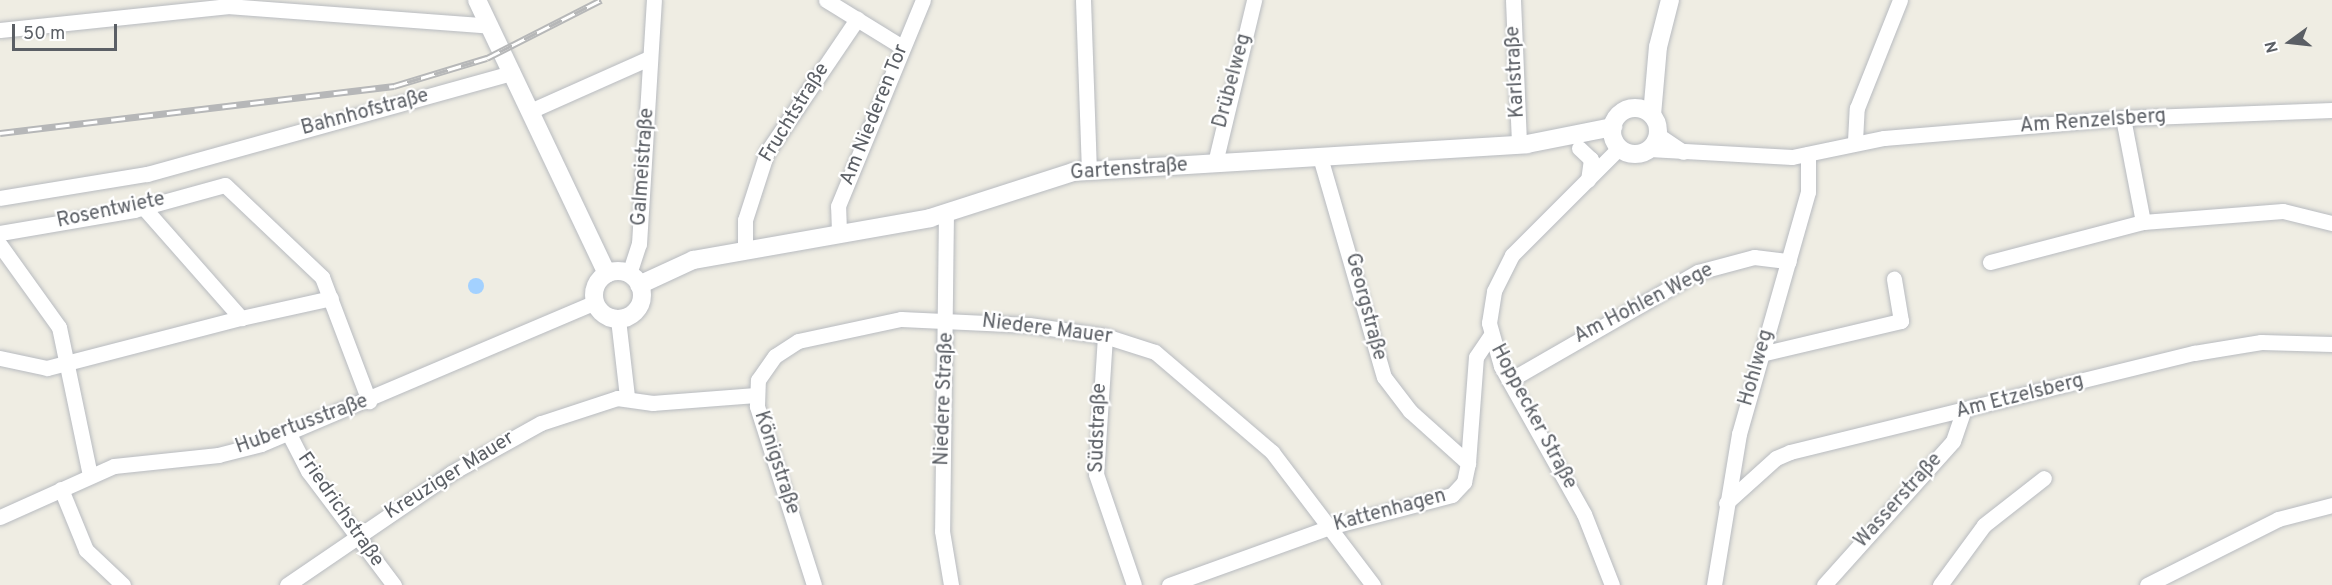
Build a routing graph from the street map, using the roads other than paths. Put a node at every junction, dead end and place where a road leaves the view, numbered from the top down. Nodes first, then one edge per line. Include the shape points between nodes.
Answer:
1 (477, 0) edge
2 (654, 0) edge
3 (826, 0) edge
4 (923, 0) edge
5 (1083, 0) edge
6 (1254, 0) edge
7 (1513, 0) edge
8 (1670, 0) edge
9 (1900, 0) edge
10 (857, 19) junction
11 (490, 26) junction
12 (0, 30) edge
13 (902, 47) junction
14 (1658, 47) junction
15 (649, 58) junction
16 (512, 73) junction
17 (1629, 109) junction
18 (2332, 110) edge
19 (530, 111) junction
20 (1652, 115) junction
21 (2123, 118) junction
22 (1616, 139) junction
23 (1855, 141) junction
24 (1654, 142) junction
25 (1523, 144) junction
26 (1579, 148) junction
27 (1808, 154) junction
28 (1320, 157) junction
29 (1215, 163) junction
30 (1089, 170) junction
31 (1588, 180) junction
32 (0, 198) edge
33 (144, 208) junction
34 (945, 212) junction
35 (2143, 222) junction
36 (2332, 222) edge
37 (839, 232) junction
38 (0, 233) edge
39 (0, 245) edge
40 (745, 248) junction
41 (1789, 261) junction
42 (1990, 262) dead end
43 (608, 274) junction
44 (1894, 279) dead end
45 (634, 280) junction
46 (332, 298) junction
47 (595, 302) junction
48 (241, 318) junction
49 (618, 319) junction
50 (947, 320) junction
51 (1491, 335) junction
52 (1105, 336) junction
53 (2332, 344) edge
54 (1761, 354) junction
55 (0, 358) edge
56 (68, 364) junction
57 (1510, 380) junction
58 (755, 395) junction
59 (627, 397) junction
60 (369, 401) junction
61 (1963, 412) junction
62 (289, 434) junction
63 (1468, 463) junction
64 (90, 476) junction
65 (2044, 478) dead end
66 (61, 489) junction
67 (1726, 503) junction
68 (2332, 505) edge
69 (0, 518) edge
70 (1333, 526) junction
71 (356, 536) junction
72 (123, 585) edge
73 (287, 585) edge
74 (394, 585) edge
75 (814, 585) edge
76 (951, 585) edge
77 (1134, 585) edge
78 (1169, 585) edge
79 (1373, 585) edge
80 (1612, 585) edge
81 (1714, 585) edge
82 (1824, 585) edge
83 (1940, 585) edge
84 (2146, 585) edge

1 - 11 street
2 - 15 street, Galmeistraße
3 - 10 street
4 - 13 street, Am Niederen Tor
5 - 30 street
6 - 29 street, Drübelweg
7 - 25 street, Karlstraße
8 - 14 street
9 - 23 street via 1857,108
10 - 13 street
10 - 40 street, Fruchtstraße via 767,152 745,220
11 - 12 street via 227,6
11 - 16 street
13 - 37 street, Am Niederen Tor via 838,206
14 - 17 street
14 - 20 street
15 - 19 street
15 - 45 street, Galmeistraße
16 - 19 street
16 - 32 street, Bahnhofstraße via 147,174
17 - 20 street
17 - 22 street
18 - 21 street, Am Renzelsberg
19 - 43 street
20 - 24 street
21 - 23 street, Am Renzelsberg
21 - 35 street
22 - 24 street via 1637,154
22 - 25 street, Gartenstraße
22 - 26 street, Gartenstraße
22 - 31 street, Hoppecker Straße
23 - 27 street, Am Renzelsberg
24 - 27 street via 1686,153
25 - 26 street, Gartenstraße
25 - 28 street, Gartenstraße
26 - 31 street via 1591,159
27 - 41 street, Hohlweg via 1808,192
28 - 29 street, Gartenstraße
28 - 63 street, Georgstraße via 1384,377 1410,411
29 - 30 street, Gartenstraße
30 - 34 street, Gartenstraße via 1020,185
31 - 51 street, Hoppecker Straße via 1506,264 1491,302
33 - 38 street, Rosentwiete
33 - 46 street, Rosentwiete via 220,183 316,272
33 - 48 street
34 - 37 street, Gartenstraße
34 - 50 street, Niedere Straße
35 - 36 street via 2283,211
35 - 42 street
37 - 40 street, Gartenstraße
39 - 56 street via 57,321
40 - 45 street, Gartenstraße via 684,262
41 - 54 street, Hohlweg
41 - 57 street, Am Hohlen Wege via 1754,257 1698,272
43 - 45 street
43 - 47 street via 597,284
44 - 54 street via 1901,321
45 - 49 street via 639,306
46 - 48 street
46 - 60 street
47 - 49 street via 604,315
47 - 60 street, Hubertusstraße
48 - 56 street
49 - 59 street
50 - 52 street, Niedere Mauer
50 - 58 street, Niedere Mauer via 883,321 798,341 766,366
50 - 76 street, Niedere Straße via 942,531
51 - 57 street, Hoppecker Straße
51 - 63 street, Kattenhagen via 1474,367
52 - 70 street, Niedere Mauer via 1155,352 1254,434
52 - 77 street, Südstraße via 1095,468 1101,501
53 - 61 street, Am Etzelsberg via 2260,342 2194,353
54 - 67 street, Hohlweg
55 - 56 street via 40,369
56 - 64 street
57 - 80 street, Hoppecker Straße via 1584,514
58 - 59 street, Königstraße via 653,403
58 - 75 street, Königstraße
59 - 71 street, Kreuziger Mauer via 523,431
60 - 62 street, Hubertusstraße
61 - 67 street, Am Etzelsberg via 1786,453
61 - 82 street, Wasserstraße via 1953,441
62 - 64 street, Hubertusstraße via 218,455 129,463
62 - 71 street, Friedrichstraße
63 - 70 street, Kattenhagen via 1461,487 1444,499
64 - 66 street, Hubertusstraße
65 - 83 street via 1984,525
66 - 69 street, Hubertusstraße
66 - 72 street via 86,550
67 - 81 street, Hohlweg
68 - 84 street via 2278,519
70 - 78 street, Kattenhagen
70 - 79 street, Niedere Mauer
71 - 73 street, Kreuziger Mauer
71 - 74 street, Friedrichstraße

